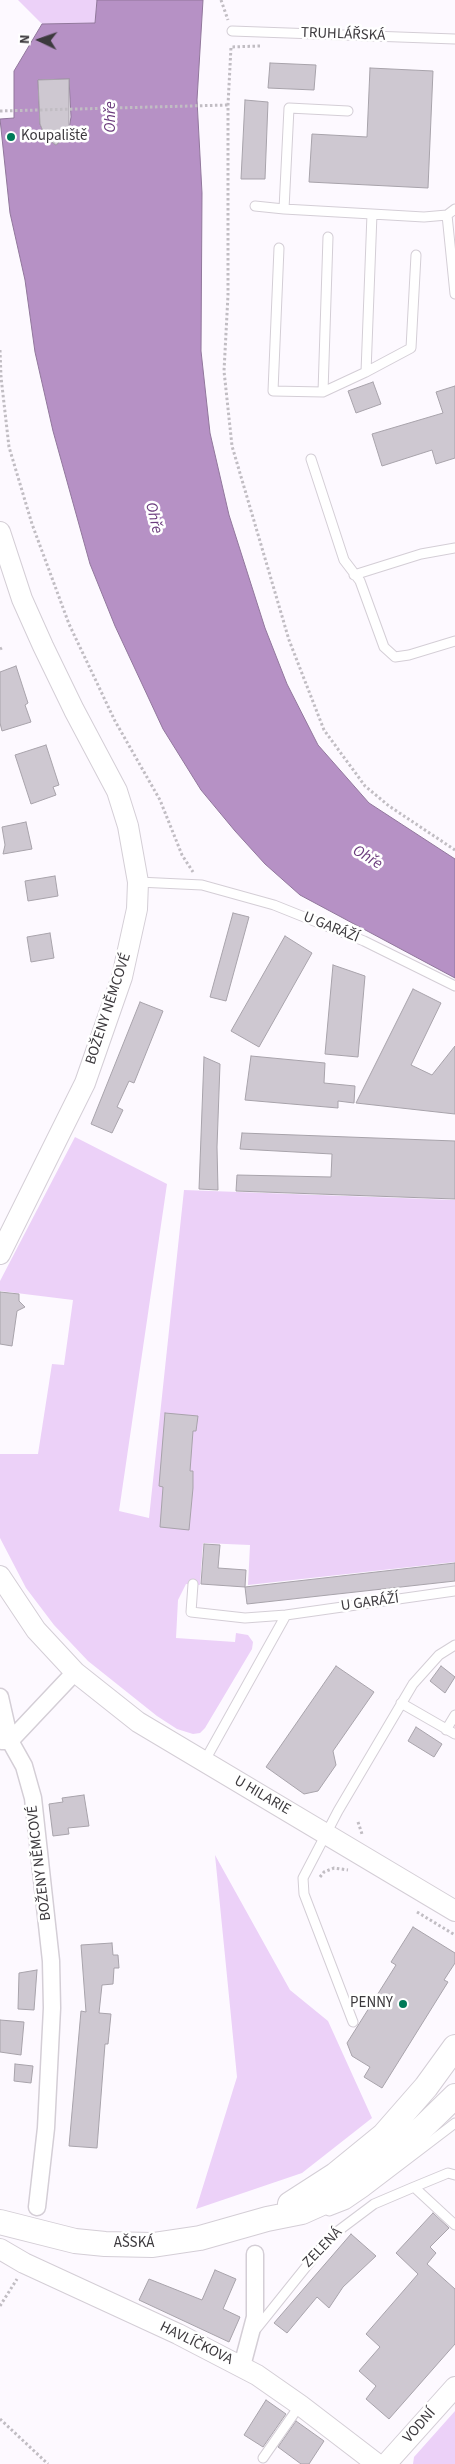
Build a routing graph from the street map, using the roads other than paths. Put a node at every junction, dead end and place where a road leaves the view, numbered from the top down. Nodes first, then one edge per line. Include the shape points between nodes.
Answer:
1 (232, 31) dead end
2 (455, 39) edge
3 (348, 111) dead end
4 (255, 206) dead end
5 (284, 208) junction
6 (451, 212) edge
7 (372, 214) junction
8 (328, 238) dead end
9 (279, 248) dead end
10 (416, 255) dead end
11 (455, 294) edge
12 (366, 372) junction
13 (323, 392) junction
14 (311, 459) dead end
15 (0, 532) edge
16 (455, 548) edge
17 (354, 574) junction
18 (455, 641) edge
19 (138, 882) junction
20 (455, 986) edge
21 (0, 1254) edge
22 (0, 1576) edge
23 (193, 1584) dead end
24 (455, 1591) edge
25 (286, 1615) junction
26 (455, 1645) edge
27 (75, 1672) junction
28 (0, 1697) edge
29 (401, 1703) junction
30 (455, 1715) edge
31 (451, 1732) edge
32 (5, 1741) edge
33 (204, 1763) junction
34 (326, 1833) junction
35 (455, 1911) edge
36 (353, 2022) dead end
37 (455, 2047) edge
38 (455, 2096) edge
39 (455, 2123) edge
40 (455, 2175) edge
41 (414, 2187) junction
42 (37, 2207) dead end
43 (302, 2212) junction
44 (267, 2219) junction
45 (0, 2222) edge
46 (455, 2225) edge
47 (0, 2250) edge
48 (255, 2254) dead end
49 (252, 2334) junction
50 (242, 2366) junction
51 (455, 2388) edge
52 (300, 2405) junction
53 (263, 2458) dead end
54 (377, 2464) edge
55 (386, 2464) edge

1 - 2 lane, TRUHLÁŘSKÁ
3 - 5 lane via 289,108
4 - 5 lane
5 - 7 lane
6 - 7 lane via 424,217
6 - 11 lane
7 - 12 lane
8 - 13 lane
9 - 13 lane via 273,391
10 - 12 lane via 411,348
12 - 13 lane
14 - 17 lane via 344,560
15 - 19 street, BOŽENY NĚMCOVÉ via 22,599 42,646 117,791 128,826
16 - 17 lane via 421,554
17 - 18 lane via 360,581 384,647 395,657
19 - 20 lane, U GARÁŽÍ via 202,885 290,911 364,941
19 - 21 street, BOŽENY NĚMCOVÉ via 137,909 122,977 88,1075
22 - 27 street via 36,1630
23 - 25 lane, U GARÁŽÍ via 191,1612 245,1618
24 - 25 lane, U GARÁŽÍ
25 - 33 lane
26 - 29 lane via 427,1667
27 - 32 street
27 - 33 street, U HILARIE via 138,1722
28 - 32 street, BOŽENY NĚMCOVÉ
29 - 31 lane
29 - 34 lane
30 - 31 lane
32 - 42 street, BOŽENY NĚMCOVÉ via 24,1766 32,1798 51,1961 46,2128
33 - 34 street, U HILARIE
34 - 35 street, U HILARIE
34 - 36 lane via 302,1889
37 - 44 main road, AŠSKÁ via 426,2087 384,2135 336,2175
38 - 43 main road, AŠSKÁ via 416,2134 361,2178 330,2199
39 - 43 lane via 347,2204 324,2212
40 - 41 lane, ZELENÁ via 448,2173
41 - 46 lane
41 - 49 lane, ZELENÁ via 374,2204 330,2237
43 - 44 main road, AŠSKÁ
44 - 45 main road, AŠSKÁ via 200,2238 131,2246 75,2241
47 - 50 street, HAVLÍČKOVA
48 - 49 street, ZELENÁ via 256,2304
49 - 50 street, ZELENÁ
50 - 52 street, HAVLÍČKOVA
51 - 55 street, VODNÍ
52 - 53 lane
52 - 54 street, HAVLÍČKOVA

